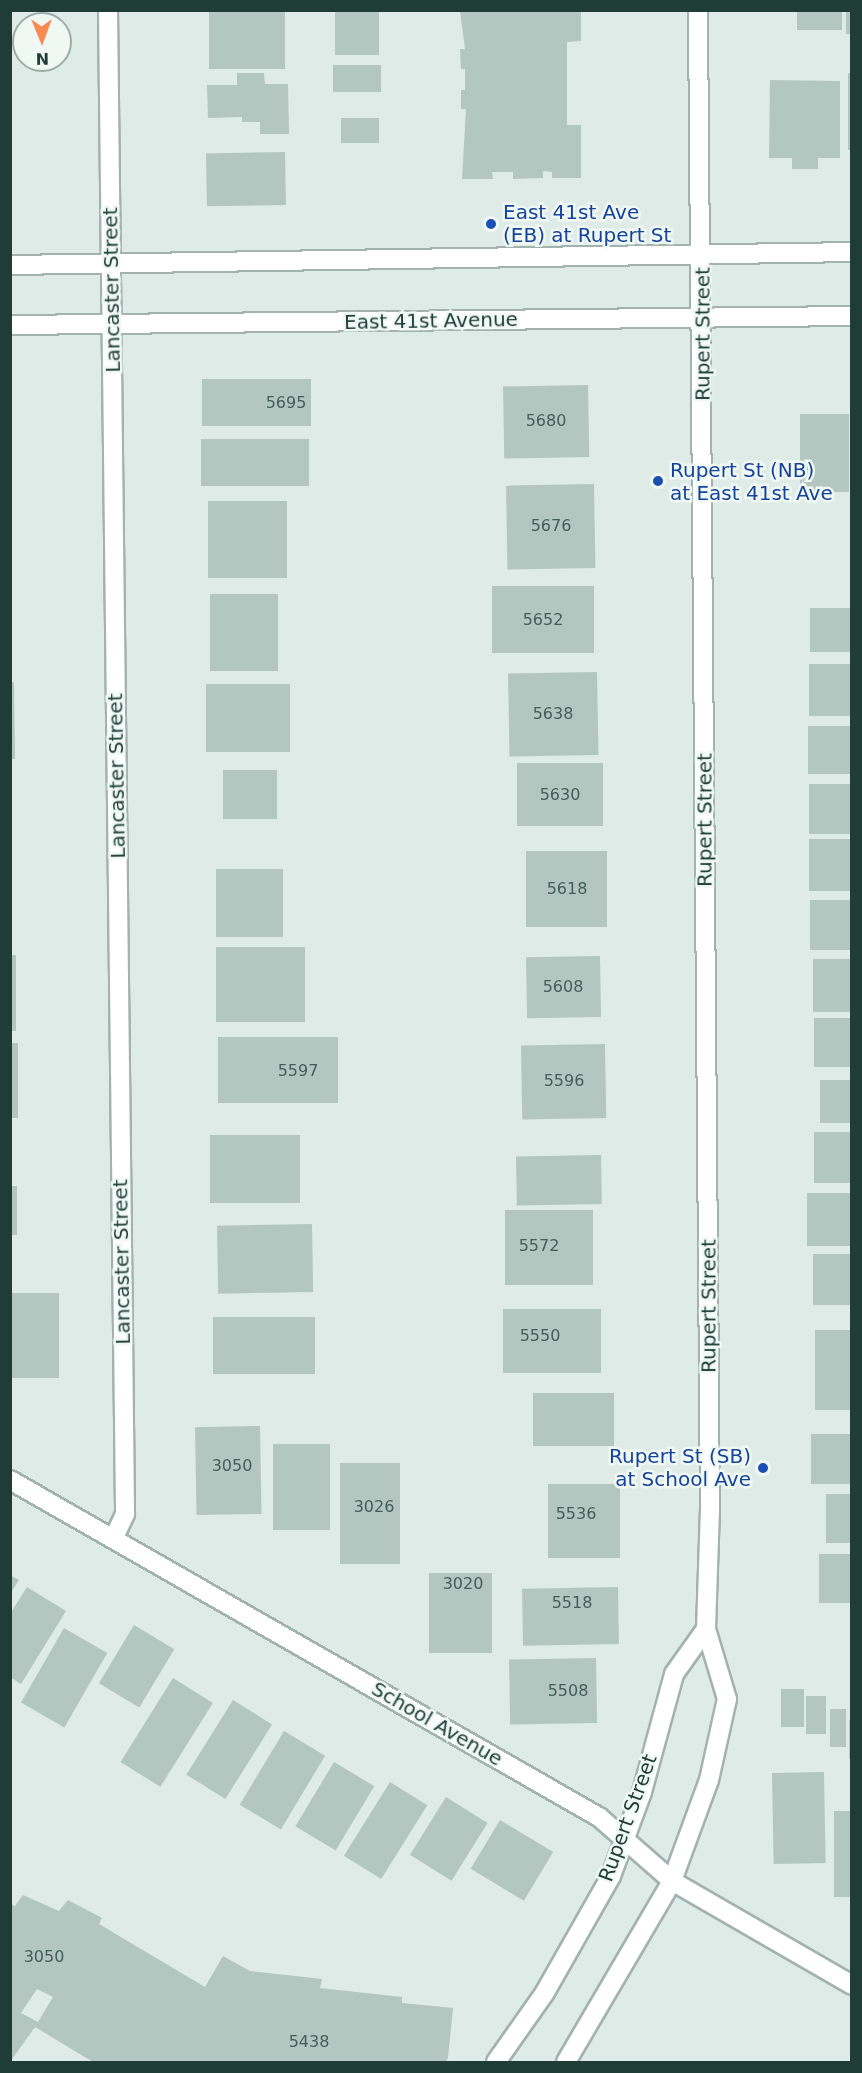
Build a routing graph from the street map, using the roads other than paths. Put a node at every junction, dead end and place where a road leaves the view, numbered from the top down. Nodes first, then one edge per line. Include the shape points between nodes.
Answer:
1 (108, 10) edge
2 (698, 10) edge
3 (852, 252) edge
4 (702, 255) junction
5 (111, 263) junction
6 (10, 265) edge
7 (852, 316) edge
8 (702, 317) junction
9 (10, 326) edge
10 (112, 327) junction
11 (10, 1480) edge
12 (114, 1538) junction
13 (706, 1629) junction
14 (624, 1839) junction
15 (672, 1881) junction
16 (852, 1985) edge
17 (496, 2062) edge
18 (566, 2062) edge

1 - 5 street, Lancaster Street
2 - 4 street, Rupert Street
3 - 4 street
4 - 5 street
4 - 8 street, Rupert Street
5 - 6 street
5 - 10 street, Lancaster Street
7 - 8 street, East 41st Avenue
8 - 10 street, East 41st Avenue
8 - 13 street, Rupert Street via 710,1512
9 - 10 street, East 41st Avenue
10 - 12 street, Lancaster Street via 125,1514
11 - 12 street, School Avenue
12 - 14 street, School Avenue via 599,1817
13 - 14 street, Rupert Street via 674,1674
13 - 15 street, Rupert Street via 728,1699 709,1780
14 - 15 street, School Avenue
14 - 17 street, Rupert Street via 610,1876 544,1994
15 - 16 street, School Avenue
15 - 18 street, Rupert Street

